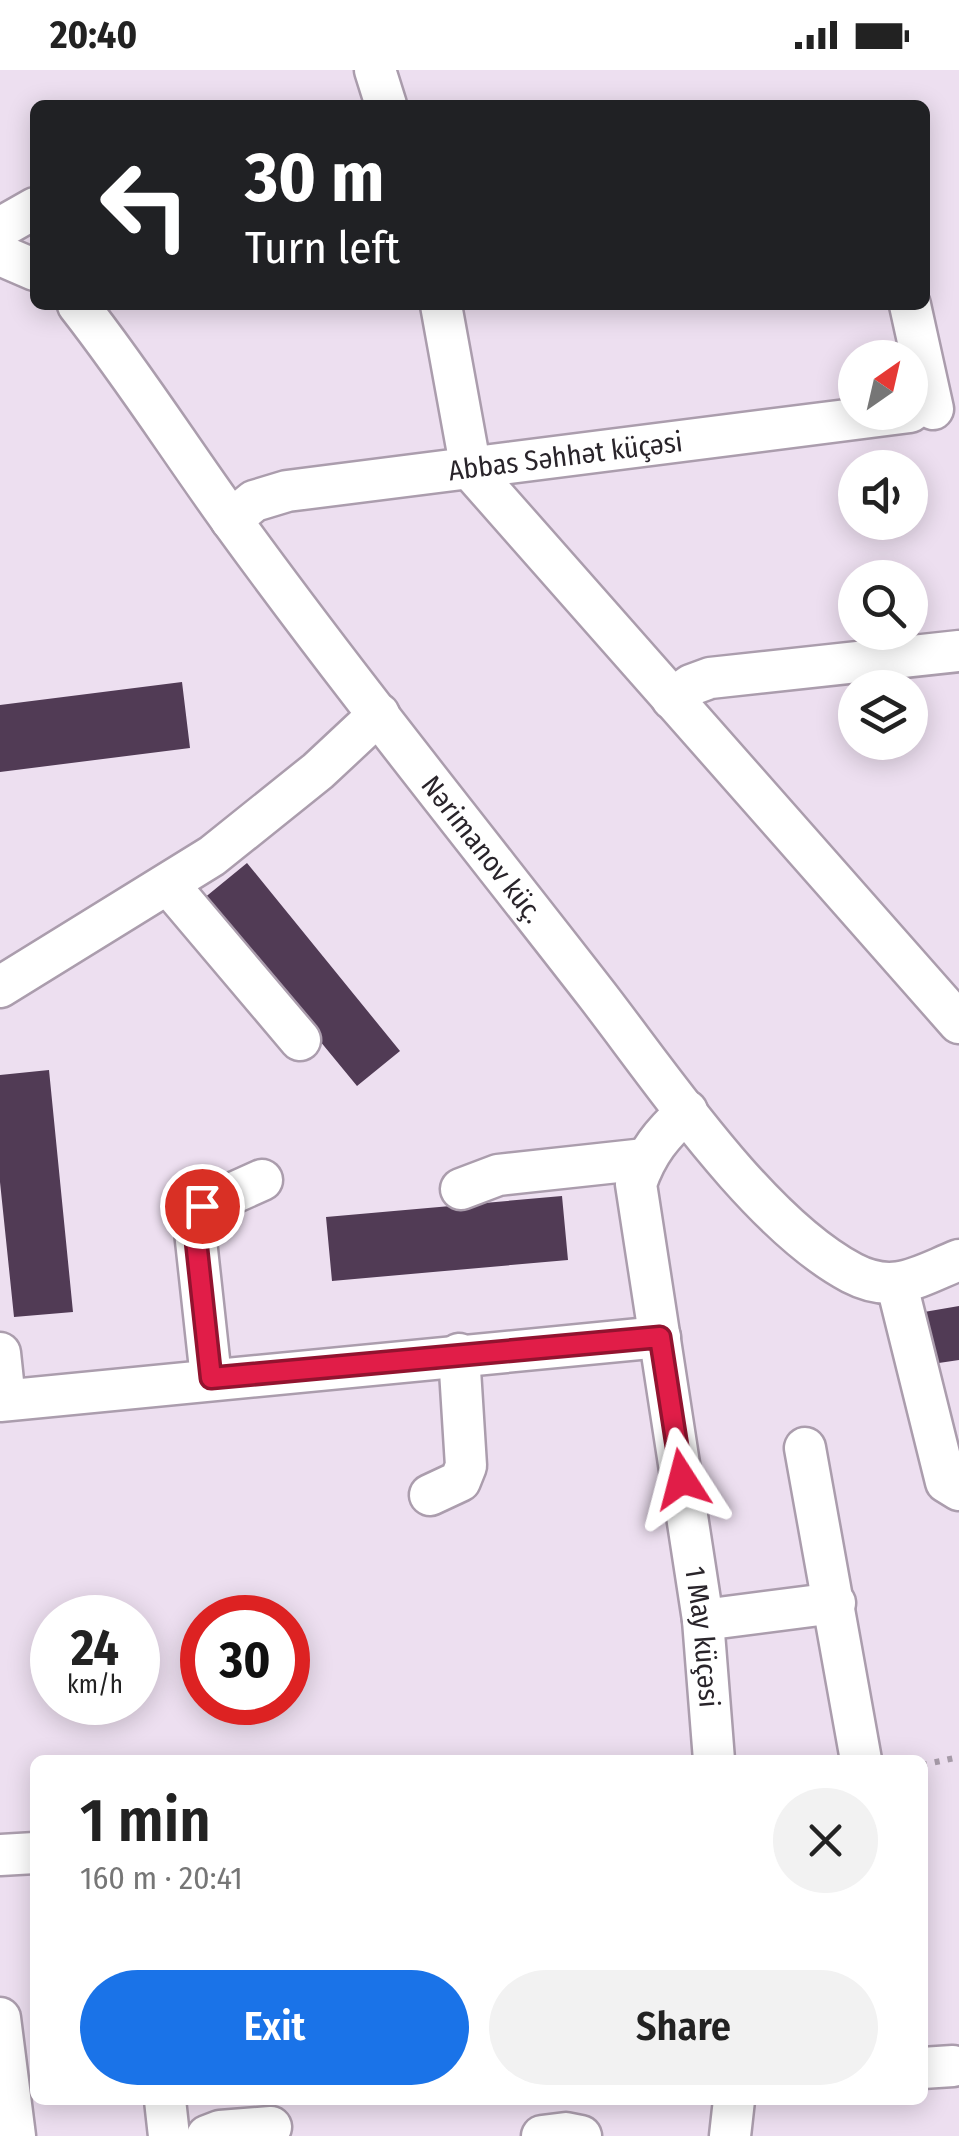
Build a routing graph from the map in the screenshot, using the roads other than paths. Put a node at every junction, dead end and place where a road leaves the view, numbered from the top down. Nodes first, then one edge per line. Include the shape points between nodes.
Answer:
1 (375, 70) edge
2 (384, 100) edge
3 (30, 211) edge
4 (0, 228) edge
5 (0, 255) edge
6 (30, 268) edge
7 (82, 310) edge
8 (441, 310) edge
9 (911, 310) edge
10 (916, 340) edge
11 (838, 422) edge
12 (471, 470) junction
13 (231, 520) junction
14 (955, 660) edge
15 (672, 700) junction
16 (379, 714) junction
17 (168, 884) junction
18 (0, 987) edge
19 (959, 1022) edge
20 (300, 1040) dead end
21 (687, 1112) junction
22 (644, 1159) junction
23 (262, 1180) dead end
24 (461, 1190) dead end
25 (959, 1260) edge
26 (897, 1286) junction
27 (660, 1337) junction
28 (0, 1353) edge
29 (459, 1354) junction
30 (211, 1378) junction
31 (2, 1400) edge
32 (946, 1428) edge
33 (806, 1448) dead end
34 (959, 1490) edge
35 (430, 1494) dead end
36 (835, 1603) junction
37 (703, 1620) junction
38 (714, 1755) edge
39 (861, 1755) edge
40 (30, 1853) edge
41 (0, 1855) edge
42 (0, 2018) edge
43 (166, 2105) edge
44 (733, 2105) edge
45 (271, 2126) dead end
46 (15, 2136) edge
47 (169, 2136) edge
48 (207, 2136) edge
49 (542, 2136) edge
50 (581, 2136) edge
51 (730, 2136) edge

1 - 2 street
3 - 4 street
5 - 6 street
7 - 13 street, Nərimanov küç.
8 - 12 street
9 - 10 street
11 - 12 street, Abbas Səhhət küçəsi
12 - 13 street, Abbas Səhhət küçəsi via 288,492 254,500
12 - 15 street
13 - 16 street, Nərimanov küç.
14 - 15 street via 710,678
15 - 19 street
16 - 17 street via 263,817
16 - 21 street, Nərimanov küç.
17 - 18 street
17 - 20 street
21 - 22 street
21 - 26 street, Nərimanov küç. via 813,1246 853,1274
22 - 24 street via 498,1174
22 - 27 street, 1 May küçəsi via 636,1184
23 - 30 street via 202,1206 194,1222
25 - 26 street
26 - 32 street
27 - 29 street
27 - 37 street, 1 May küçəsi
28 - 31 street
29 - 30 street
29 - 35 street via 466,1466 460,1481
30 - 31 street
32 - 34 street via 946,1482
33 - 36 street
36 - 37 street
36 - 39 street
37 - 38 street, 1 May küçəsi
40 - 41 street
42 - 46 street
43 - 47 street
44 - 51 street
45 - 48 street
49 - 50 street

